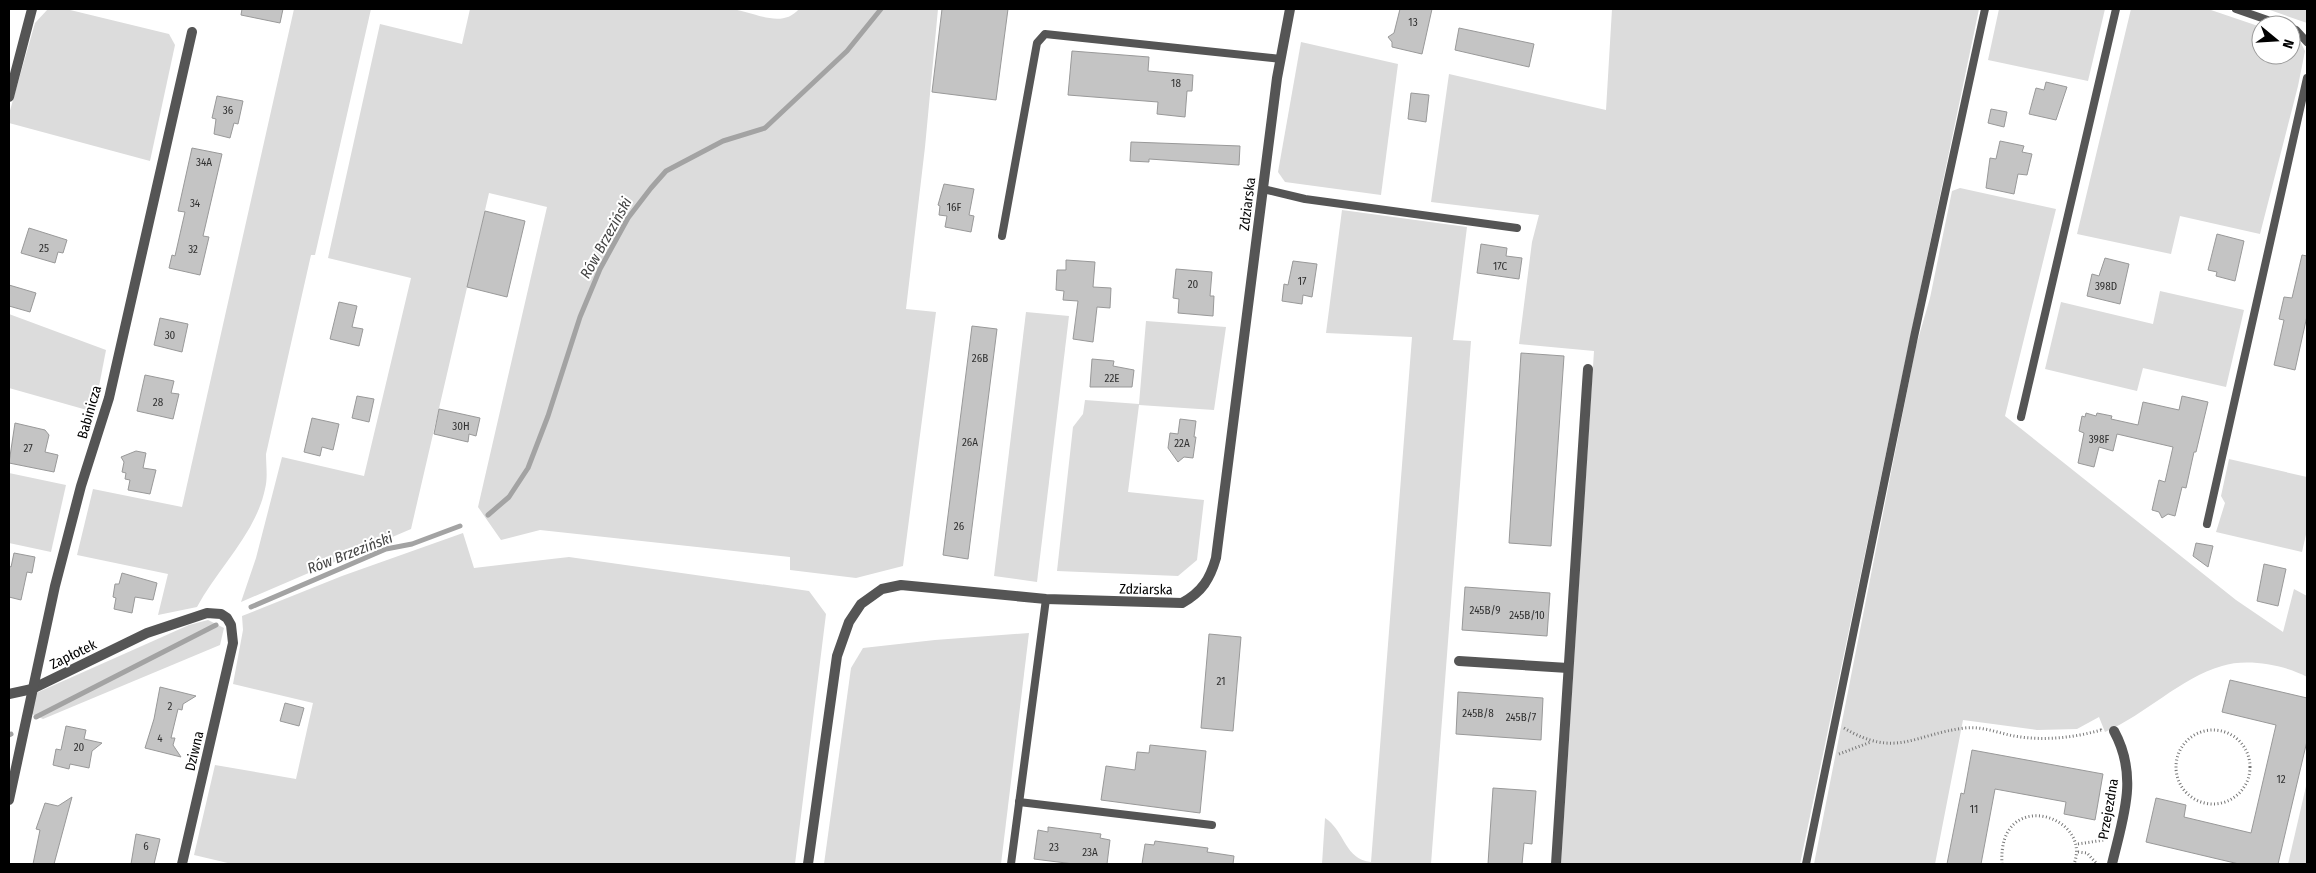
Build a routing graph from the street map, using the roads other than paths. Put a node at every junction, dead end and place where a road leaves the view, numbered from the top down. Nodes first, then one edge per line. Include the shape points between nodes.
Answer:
1 (32, 9) edge
2 (1290, 9) edge
3 (1985, 9) edge
4 (2116, 9) edge
5 (2236, 9) edge
6 (2253, 15) edge
7 (192, 32) dead end
8 (1281, 59) junction
9 (2307, 78) edge
10 (9, 97) edge
11 (1263, 189) junction
12 (1517, 228) dead end
13 (1002, 236) dead end
14 (1588, 369) dead end
15 (2021, 416) dead end
16 (2207, 524) dead end
17 (1046, 599) junction
18 (233, 643) joint
19 (1459, 661) dead end
20 (1568, 668) junction
21 (32, 690) junction
22 (9, 694) edge
23 (2114, 731) dead end
24 (9, 800) edge
25 (1019, 802) junction
26 (1212, 825) dead end
27 (182, 864) edge
28 (808, 864) edge
29 (1011, 864) edge
30 (1556, 864) edge
31 (1806, 864) edge
32 (2112, 864) edge

1 - 10 street
2 - 8 street, Zdziarska
3 - 31 lane
4 - 15 lane
5 - 6 lane
7 - 21 street, Babinicza via 109,398 81,486
8 - 11 street, Zdziarska
8 - 13 lane via 1045,34 1037,43
9 - 16 lane
11 - 12 lane via 1305,199
11 - 17 street, Zdziarska via 1216,558 1210,578 1196,596 1182,603
14 - 20 street
17 - 25 lane
17 - 28 street, Zdziarska via 901,584 882,589 861,604 849,622 837,656
18 - 21 street, Zapłotek via 232,625 214,612 147,633
18 - 27 street, Dziwna
19 - 20 street
20 - 30 street
21 - 22 street, Zapłotek
21 - 24 street, Babinicza
23 - 32 street, Przejezdna via 2125,754 2128,774 2126,802
25 - 26 lane
25 - 29 lane

